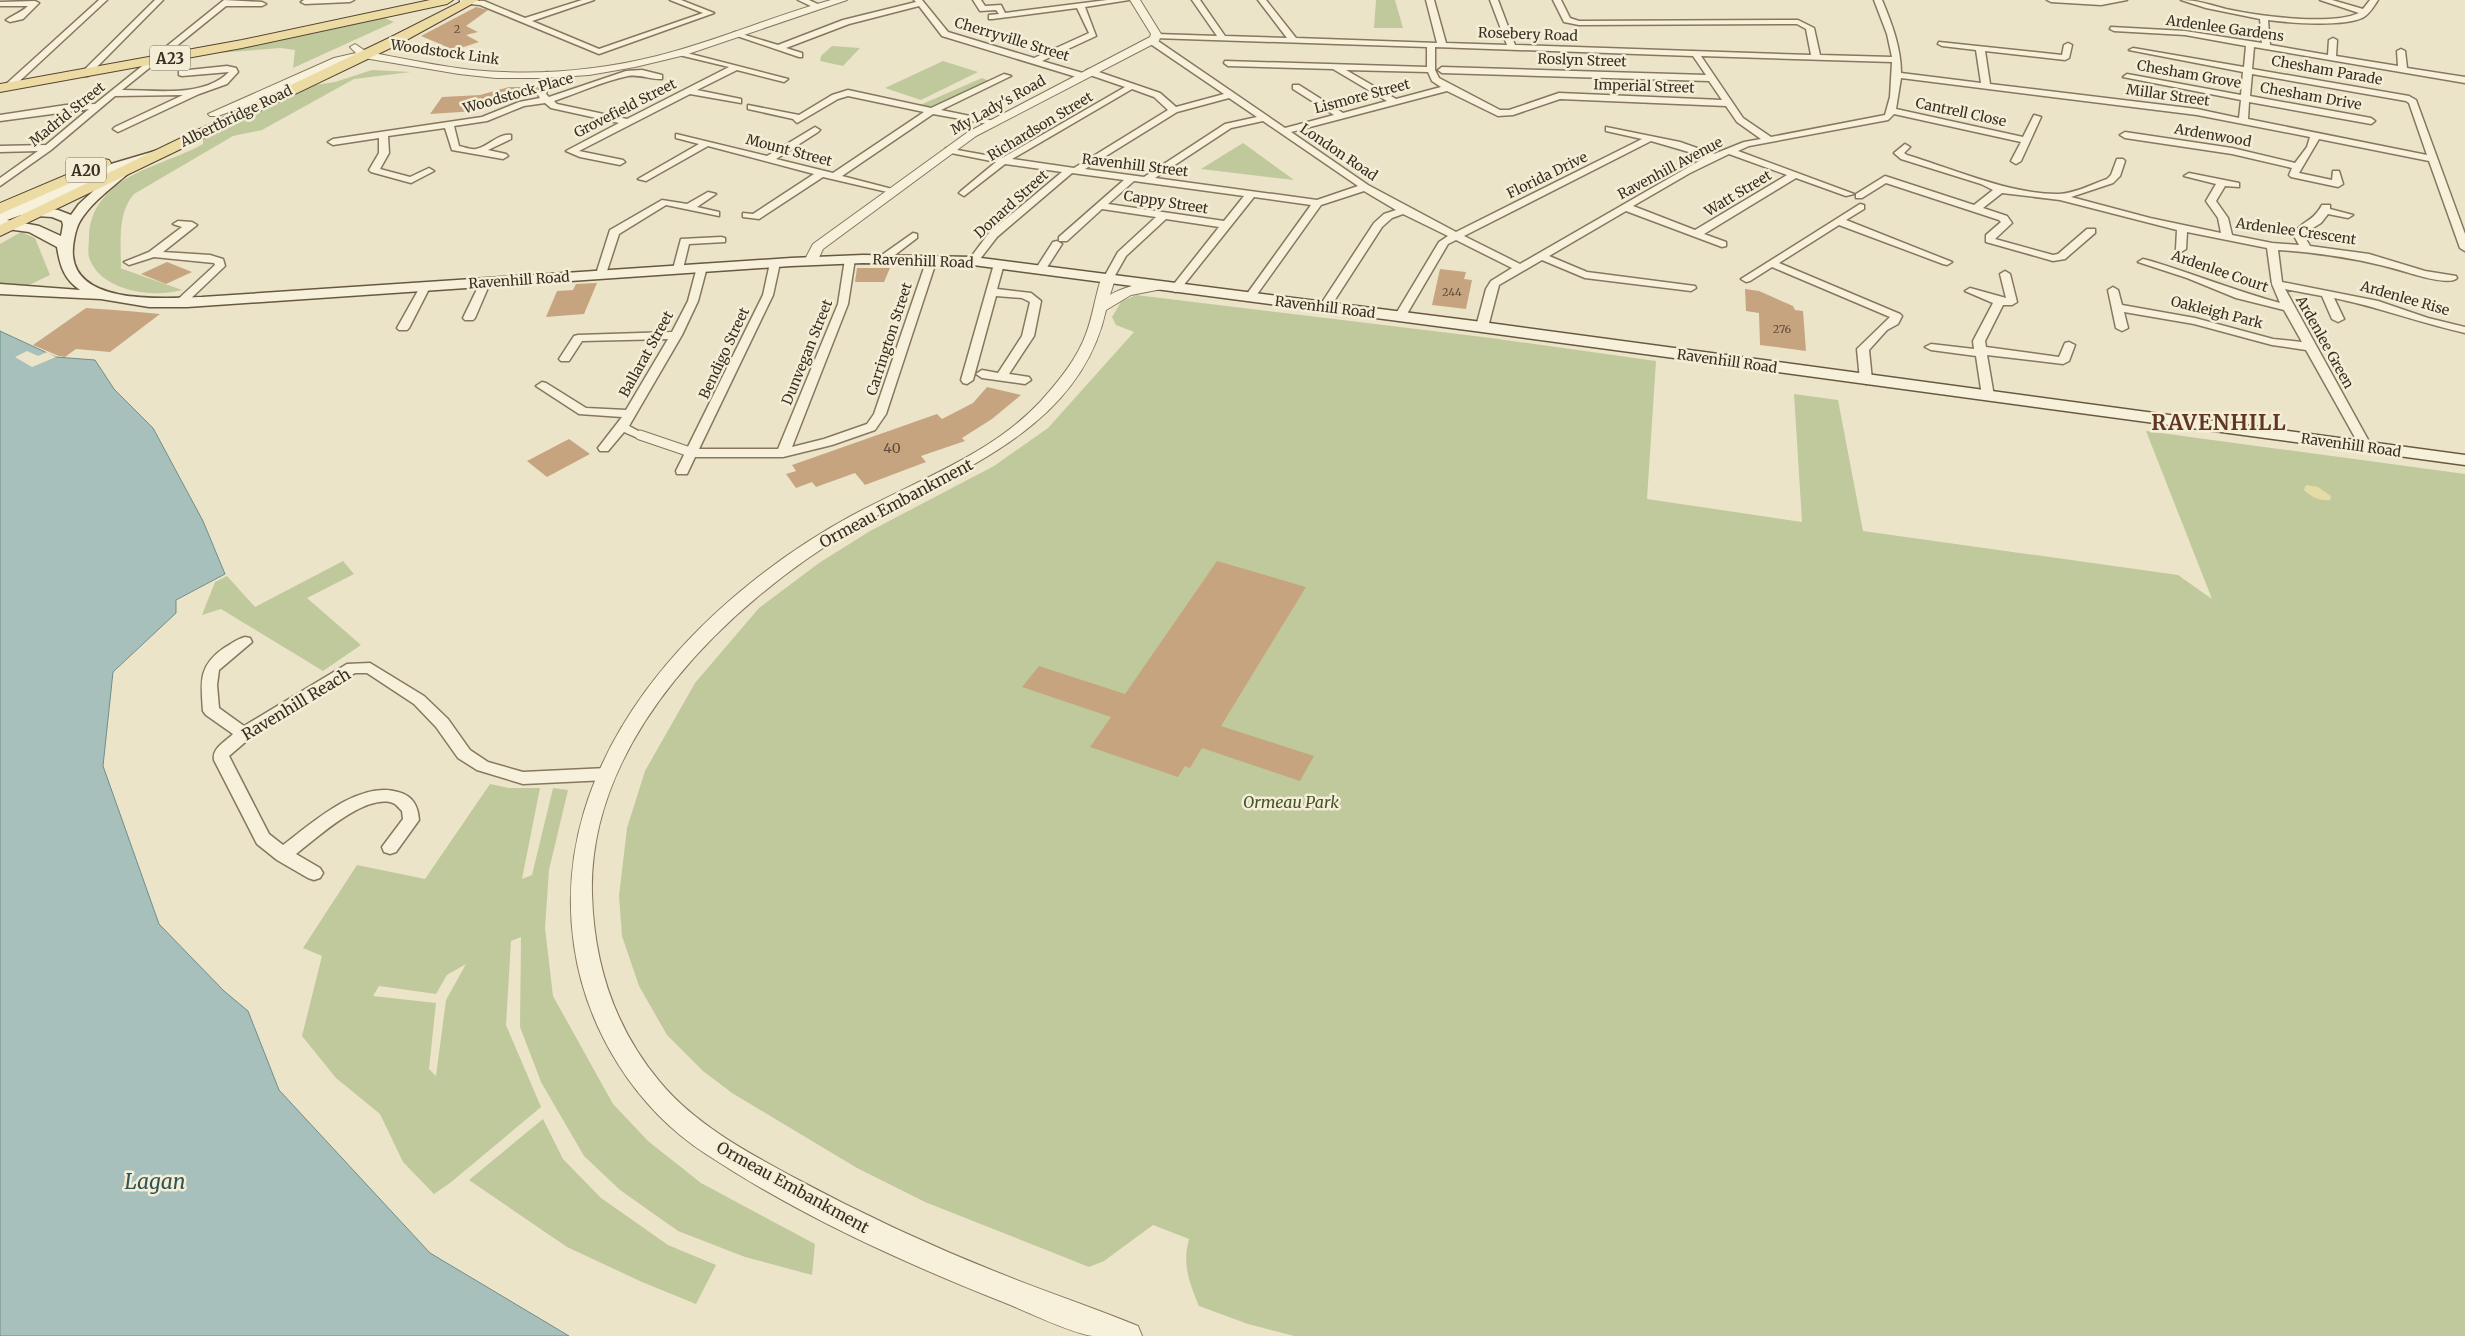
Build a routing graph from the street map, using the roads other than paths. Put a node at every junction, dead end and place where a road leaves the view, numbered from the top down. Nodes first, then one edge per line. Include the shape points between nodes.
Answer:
1 (103, 0) edge
2 (159, 0) edge
3 (350, 0) edge
4 (447, 0) edge
5 (466, 0) edge
6 (590, 0) edge
7 (674, 0) edge
8 (802, 0) edge
9 (842, 0) edge
10 (977, 0) edge
11 (1064, 0) edge
12 (1125, 0) edge
13 (1135, 0) edge
14 (1196, 0) edge
15 (1262, 0) edge
16 (1430, 0) edge
17 (1494, 0) edge
18 (1557, 0) edge
19 (1878, 0) edge
20 (2051, 0) edge
21 (2123, 0) edge
22 (2185, 0) edge
23 (2324, 0) edge
24 (2374, 0) edge
25 (26, 2) edge
26 (226, 2) edge
27 (264, 2) edge
28 (305, 2) dead end
29 (919, 2) edge
30 (0, 4) edge
31 (818, 6) junction
32 (1080, 6) junction
33 (1070, 7) junction
34 (2364, 12) junction
35 (1021, 13) junction
36 (385, 14) junction
37 (255, 15) dead end
38 (1004, 16) junction
39 (992, 17) dead end
40 (2264, 17) junction
41 (10, 20) dead end
42 (524, 21) junction
43 (1020, 24) dead end
44 (404, 25) junction
45 (2114, 29) dead end
46 (735, 34) junction
47 (1223, 38) junction
48 (1154, 39) junction
49 (396, 40) junction
50 (2333, 40) dead end
51 (1294, 41) junction
52 (1942, 44) dead end
53 (2250, 44) junction
54 (1431, 45) junction
55 (1442, 45) junction
56 (2068, 46) dead end
57 (2266, 47) junction
58 (778, 48) junction
59 (1512, 48) junction
60 (1980, 48) junction
61 (2134, 50) dead end
62 (360, 51) junction
63 (2401, 51) dead end
64 (682, 52) junction
65 (1695, 54) junction
66 (799, 55) dead end
67 (1816, 58) junction
68 (2332, 58) junction
69 (396, 60) junction
70 (1898, 60) junction
71 (1035, 61) junction
72 (152, 62) junction
73 (411, 62) junction
74 (1228, 64) dead end
75 (1333, 65) junction
76 (736, 67) junction
77 (1431, 70) junction
78 (1442, 70) dead end
79 (2403, 70) junction
80 (2248, 71) junction
81 (182, 73) dead end
82 (327, 73) junction
83 (85, 74) junction
84 (991, 74) dead end
85 (1086, 74) junction
86 (1898, 74) junction
87 (548, 75) junction
88 (781, 76) dead end
89 (659, 77) dead end
90 (2127, 77) dead end
91 (1710, 78) junction
92 (2465, 80) edge
93 (1553, 85) junction
94 (1132, 86) junction
95 (1986, 86) junction
96 (1296, 87) dead end
97 (4, 88) edge
98 (1448, 88) junction
99 (689, 90) junction
100 (196, 92) junction
101 (115, 93) junction
102 (1230, 94) junction
103 (2246, 98) junction
104 (544, 100) junction
105 (738, 101) dead end
106 (1395, 102) junction
107 (1727, 103) junction
108 (98, 106) junction
109 (751, 107) dead end
110 (1174, 110) junction
111 (931, 111) junction
112 (1891, 112) junction
113 (1342, 116) junction
114 (2038, 117) dead end
115 (0, 118) edge
116 (1264, 118) junction
117 (2372, 121) dead end
118 (627, 122) junction
119 (2243, 122) junction
120 (990, 123) junction
121 (449, 126) junction
122 (118, 129) dead end
123 (1609, 129) dead end
124 (815, 130) dead end
125 (1283, 131) junction
126 (382, 133) junction
127 (2125, 135) dead end
128 (679, 136) dead end
129 (2315, 136) junction
130 (508, 137) dead end
131 (1651, 138) junction
132 (1768, 139) junction
133 (2026, 140) junction
134 (333, 142) dead end
135 (706, 143) junction
136 (48, 148) junction
137 (0, 149) edge
138 (481, 150) junction
139 (949, 150) junction
140 (1729, 151) junction
141 (1905, 152) dead end
142 (155, 155) junction
143 (503, 156) dead end
144 (1714, 157) junction
145 (769, 158) junction
146 (2432, 159) junction
147 (2016, 160) dead end
148 (2120, 161) dead end
149 (620, 162) dead end
150 (1003, 162) junction
151 (125, 169) junction
152 (429, 171) dead end
153 (1072, 171) junction
154 (822, 173) junction
155 (2336, 173) dead end
156 (1794, 175) junction
157 (2294, 175) junction
158 (834, 176) junction
159 (2189, 176) dead end
160 (1132, 178) junction
161 (642, 179) dead end
162 (1146, 180) junction
163 (2222, 182) junction
164 (0, 183) edge
165 (2236, 185) dead end
166 (1365, 187) junction
167 (2000, 190) junction
168 (893, 192) junction
169 (964, 193) dead end
170 (711, 194) dead end
171 (1252, 194) junction
172 (2061, 197) junction
173 (1856, 199) junction
174 (0, 202) edge
175 (1318, 203) junction
176 (1100, 206) junction
177 (1626, 207) junction
178 (688, 208) junction
179 (1976, 208) junction
180 (1404, 210) junction
181 (0, 211) edge
182 (39, 211) junction
183 (714, 214) dead end
184 (747, 215) dead end
185 (2348, 215) dead end
186 (1163, 216) junction
187 (7, 219) edge
188 (1838, 220) junction
189 (72, 224) junction
190 (178, 224) dead end
191 (1227, 225) junction
192 (2182, 228) junction
193 (2091, 231) dead end
194 (1696, 234) junction
195 (913, 236) dead end
196 (1455, 236) junction
197 (2227, 237) junction
198 (721, 240) dead end
199 (1722, 244) dead end
200 (64, 245) junction
201 (2272, 246) junction
202 (2306, 248) junction
203 (2465, 248) edge
204 (2181, 249) dead end
205 (153, 254) junction
206 (1541, 256) junction
207 (850, 259) junction
208 (883, 259) junction
209 (932, 259) junction
210 (810, 261) junction
211 (973, 261) junction
212 (129, 262) dead end
213 (1947, 262) dead end
214 (775, 263) junction
215 (1771, 263) junction
216 (999, 264) junction
217 (702, 267) junction
218 (1520, 268) junction
219 (678, 269) junction
220 (1040, 270) junction
221 (601, 274) junction
222 (2005, 274) dead end
223 (2138, 274) dead end
224 (73, 277) junction
225 (2452, 278) dead end
226 (1108, 279) junction
227 (1746, 279) dead end
228 (486, 283) junction
229 (2277, 284) junction
230 (1156, 286) junction
231 (425, 287) junction
232 (1691, 288) dead end
233 (1, 289) edge
234 (1174, 289) junction
235 (20, 290) junction
236 (2113, 290) dead end
237 (1970, 291) dead end
238 (991, 292) junction
239 (2326, 294) junction
240 (100, 295) junction
241 (1249, 298) junction
242 (1999, 301) junction
243 (180, 302) junction
244 (1325, 307) junction
245 (2117, 307) junction
246 (2288, 308) junction
247 (1099, 309) junction
248 (1400, 317) junction
249 (469, 318) dead end
250 (2338, 319) dead end
251 (1482, 327) junction
252 (403, 328) dead end
253 (2122, 328) dead end
254 (2465, 330) edge
255 (676, 335) junction
256 (2069, 345) dead end
257 (1930, 347) dead end
258 (2310, 347) junction
259 (1980, 351) junction
260 (565, 359) dead end
261 (982, 374) dead end
262 (1001, 377) junction
263 (967, 380) dead end
264 (1025, 380) dead end
265 (1866, 380) junction
266 (542, 386) dead end
267 (1988, 396) junction
268 (630, 414) junction
269 (622, 427) junction
270 (640, 435) joint
271 (2366, 447) junction
272 (604, 448) dead end
273 (693, 453) junction
274 (783, 453) junction
275 (2465, 460) edge
276 (682, 471) dead end
277 (245, 642) dead end
278 (244, 734) junction
279 (607, 774) junction
280 (390, 847) dead end
281 (283, 855) junction
282 (314, 874) dead end
283 (1128, 1336) edge

1 - 97 street
2 - 83 street
3 - 28 street
4 - 36 main road, A23
5 - 42 street
5 - 44 main road, Albertbridge Road
5 - 49 main road, Albertbridge Road / A20
6 - 42 street
7 - 42 street via 710,13 599,52
8 - 31 street
9 - 31 street, Woodstock Link
10 - 38 street via 983,9 998,8
11 - 33 street
12 - 32 street
13 - 48 street
14 - 47 street
15 - 51 street
16 - 55 street
17 - 59 street
18 - 67 street via 1567,20 1579,23 1798,22 1810,28
19 - 70 street via 1894,40
20 - 21 street
22 - 40 street
23 - 34 street
24 - 34 street
25 - 30 street
25 - 41 street via 34,2 34,5 20,17
26 - 27 street
26 - 72 street, Madrid Street
27 - 37 street
29 - 58 street via 846,22
29 - 71 street, Cherryville Street via 945,34
31 - 46 street, Woodstock Link
32 - 33 street
32 - 71 street via 1093,34
33 - 35 street
34 - 40 street via 2357,17 2338,20
35 - 38 street
35 - 43 street
36 - 44 main road via 401,20
36 - 72 main road, A23
38 - 39 street
40 - 57 street
44 - 62 main road, Albertbridge Road / A20
45 - 53 street, Ardenlee Gardens via 2185,33
46 - 58 street
46 - 64 street, Woodstock Link
47 - 48 street, Rosebery Road
47 - 51 street, Rosebery Road
48 - 85 street, My Lady's Road
48 - 102 street, London Road
49 - 62 main road, Albertbridge Road / A20
49 - 69 street via 391,51
50 - 68 street
51 - 54 street, Rosebery Road
52 - 60 street
53 - 57 street, Ardenlee Gardens
53 - 80 street
54 - 55 street, Rosebery Road
54 - 77 street
55 - 59 street, Rosebery Road
56 - 60 street via 2065,58
57 - 68 street, Ardenlee Gardens
58 - 66 street
59 - 65 street, Rosebery Road
60 - 95 street
61 - 80 street, Chesham Parade
62 - 69 street, Woodstock Link
62 - 82 main road, Albertbridge Road / A20
62 - 187 main road, Albertbridge Road / A20 via 214,114
63 - 79 street
64 - 76 street
64 - 87 street, Woodstock Link via 605,70
65 - 67 street, Rosebery Road
65 - 91 street
67 - 70 street, Rosebery Road
68 - 79 street, Ardenlee Gardens
69 - 73 street, Woodstock Link
70 - 86 street
71 - 85 street, Cherryville Street
72 - 83 main road, A23
72 - 101 street, Madrid Street
73 - 82 street
73 - 87 street, Woodstock Link via 470,73
74 - 75 street
75 - 77 street
75 - 106 street
76 - 88 street
76 - 99 street, Grovefield Street
77 - 98 street, Imperial Street via 1435,79
78 - 93 street, Roslyn Street via 1452,67
79 - 92 street, Ardenlee Gardens
80 - 103 street
80 - 146 street, Chesham Parade via 2402,97 2413,102
81 - 100 street via 233,70 224,82
82 - 142 main road, Albertbridge Road / A20
83 - 97 main road, A23
84 - 111 street via 1004,77
85 - 94 street, Cherryville Street
85 - 120 street, My Lady's Road
86 - 95 street, Millar Street
86 - 112 street
87 - 104 street via 542,95
89 - 104 street, Woodstock Place via 626,74
90 - 103 street, Chesham Grove
91 - 93 street, Roslyn Street
91 - 107 street
93 - 98 street, Imperial Street via 1510,113 1498,113
93 - 107 street, Imperial Street
94 - 110 street, Cherryville Street via 1157,95
94 - 150 street, Richardson Street
95 - 119 street, Millar Street via 2181,110
96 - 113 street
98 - 106 street, Lismore Street
99 - 105 street
99 - 118 street, Grovefield Street
100 - 101 street
100 - 122 street
101 - 108 street, Madrid Street
102 - 110 street, Donard Street
102 - 116 street, London Road
103 - 117 street, Chesham Drive
103 - 119 street
104 - 118 street via 554,106
104 - 121 street, Woodstock Place
106 - 113 street, Lismore Street
107 - 132 street via 1740,120
108 - 115 street
108 - 136 street, Madrid Street
109 - 111 street via 798,119 835,97 848,94
110 - 153 street, Donard Street
111 - 120 street
111 - 158 street
112 - 132 street, Ravenhill Avenue via 1884,119
112 - 133 street, Cantrell Close
113 - 125 street, Lismore Street
114 - 133 street, Cantrell Close
116 - 125 street, London Road
116 - 162 street via 1228,126
118 - 149 street, Grovefield Street via 571,151 584,157
119 - 129 street, Millar Street
120 - 139 street, My Lady's Road
121 - 126 street, Woodstock Place
121 - 138 street via 455,148
123 - 131 street
124 - 145 street
125 - 166 street, London Road
126 - 134 street, Woodstock Place
126 - 152 street via 386,147 384,157 374,170 411,180
127 - 157 street, Ardenwood via 2232,151
128 - 135 street, Mount Street
129 - 146 street, Millar Street
129 - 157 street via 2312,148
130 - 138 street
131 - 144 street
131 - 196 street, Florida Drive
132 - 140 street, Ravenhill Avenue
133 - 147 street, Cantrell Close
135 - 145 street, Mount Street
135 - 161 street
136 - 137 street
136 - 164 street, Madrid Street
138 - 143 street
139 - 150 street, Ravenhill Street
139 - 168 street, My Lady's Road
140 - 144 street, Ravenhill Avenue
140 - 156 street
141 - 167 street, Ardenlee Crescent
142 - 151 main road, Albertbridge Road / A20
142 - 187 main road via 116,167
144 - 177 street, Ravenhill Avenue
145 - 154 street, Mount Street
146 - 203 street
148 - 172 street via 2110,181
150 - 153 street, Ravenhill Street
150 - 169 street, Richardson Street
151 - 182 main road, Albertbridge Road / A20
151 - 189 main road via 84,207
153 - 160 street, Ravenhill Street
153 - 211 street, Donard Street via 993,235
154 - 158 street, Mount Street
154 - 184 street via 754,217
155 - 157 street, Ardenwood via 2338,184
156 - 173 street
156 - 194 street, Watt Street
158 - 168 street, Mount Street
159 - 163 street
160 - 162 street, Ravenhill Street
160 - 176 street
162 - 171 street, Ravenhill Street
163 - 165 street
163 - 197 street via 2211,201 2223,218
166 - 175 street
166 - 180 street, London Road
167 - 172 street, Ardenlee Crescent
167 - 179 street
168 - 210 street, My Lady's Road via 818,247
170 - 178 street
171 - 175 street, Ravenhill Street
171 - 191 street
172 - 192 street, Ardenlee Crescent
173 - 179 street via 1885,179
173 - 188 street
174 - 187 main road
175 - 241 street
176 - 186 street, Cappy Street
176 - 220 street via 1060,242
177 - 194 street
177 - 206 street, Ravenhill Avenue
178 - 183 street
178 - 221 street via 665,202 614,232
179 - 193 street via 2007,222 1991,235 1993,242 2053,258 2061,257
180 - 196 street, London Road
180 - 244 street via 1388,216 1378,225
181 - 187 main road, Albertbridge Road / A20
182 - 187 main road, Albertbridge Road / A20
182 - 189 main road via 62,216
185 - 202 street via 2325,209 2320,220 2298,234
186 - 191 street, Cappy Street
186 - 226 street via 1122,254
187 - 200 main road via 36,229
188 - 213 street
188 - 215 street
189 - 200 main road via 72,232
190 - 205 street via 192,226
191 - 234 street
192 - 197 street, Ardenlee Crescent
192 - 204 street
194 - 199 street
195 - 208 street
196 - 218 street, London Road
196 - 248 street, Florida Drive via 1444,242
197 - 201 street, Ardenlee Crescent
198 - 219 street via 685,241
200 - 224 main road
201 - 202 street, Ardenlee Crescent
201 - 229 street, Ardenlee Green
202 - 225 street, Ardenlee Crescent via 2369,257 2401,270
205 - 212 street
205 - 243 street via 219,261 220,266
206 - 218 street, Ravenhill Avenue
206 - 232 street via 1585,274
207 - 208 main road, Ravenhill Road
207 - 210 main road, Ravenhill Road
207 - 274 street, Dunvegan Street via 843,304
208 - 209 main road, Ravenhill Road
209 - 211 main road, Ravenhill Road
209 - 274 street, Carrington Street via 880,414 871,427
210 - 214 main road, Ravenhill Road
211 - 216 main road, Ravenhill Road
214 - 217 main road, Ravenhill Road
214 - 273 street, Bendigo Street via 768,295
215 - 227 street
215 - 265 street via 1896,316 1894,322 1863,348
216 - 220 main road, Ravenhill Road
216 - 238 street
217 - 219 main road, Ravenhill Road
217 - 255 street, Ballarat Street via 692,301
218 - 251 street, Ravenhill Avenue via 1490,288
219 - 221 main road, Ravenhill Road
220 - 226 main road, Ravenhill Road
221 - 228 main road, Ravenhill Road
222 - 242 street via 2012,302
223 - 246 street, Ardenlee Court via 2144,259 2240,296
224 - 235 main road
224 - 240 main road, Ravenhill Road
226 - 230 main road, Ravenhill Road
226 - 247 street, Ormeau Embankment
228 - 231 main road, Ravenhill Road
228 - 249 street
229 - 239 street, Ardenlee Rise
229 - 246 street, Ardenlee Green
230 - 234 main road, Ravenhill Road
230 - 247 street via 1128,290
231 - 243 main road, Ravenhill Road
231 - 252 street
233 - 235 main road
234 - 241 main road, Ravenhill Road
235 - 240 main road
236 - 245 street
237 - 242 street
238 - 262 street via 1025,296 1036,302 1028,336
238 - 263 street
239 - 250 street
239 - 254 street, Ardenlee Rise via 2378,304 2425,321
240 - 243 main road, Ravenhill Road
241 - 244 main road, Ravenhill Road
242 - 259 street via 1980,334
244 - 248 main road, Ravenhill Road
245 - 253 street
245 - 258 street, Oakleigh Park via 2195,321 2272,342
246 - 258 street, Ardenlee Green
247 - 279 street, Ormeau Embankment via 1088,346 1067,380 1027,423 975,460 835,533 772,577 712,628 656,689
248 - 251 main road, Ravenhill Road
251 - 265 main road, Ravenhill Road
255 - 260 street via 578,338
255 - 268 street, Ballarat Street
256 - 259 street via 2063,361
257 - 259 street
258 - 271 street, Ardenlee Green
259 - 267 street
261 - 262 street
262 - 264 street
265 - 267 main road, Ravenhill Road
266 - 268 street via 582,411
267 - 271 main road, Ravenhill Road
268 - 269 street, Ballarat Street
269 - 270 street
269 - 272 street, Ballarat Street
270 - 273 street
271 - 275 main road, Ravenhill Road
273 - 274 street
273 - 276 street, Bendigo Street
277 - 278 street via 218,659 209,674 210,711
278 - 279 street, Ravenhill Reach via 352,668 370,668 419,700 442,723 464,754 483,766 523,778
278 - 281 street, Ravenhill Reach via 225,748 222,760 263,839
279 - 283 street, Ormeau Embankment via 586,841 580,877 580,925 590,979 609,1028 643,1080 680,1119 737,1159 880,1236 1013,1294
280 - 281 street via 410,820 410,808 396,797 377,795 338,813
281 - 282 street, Ravenhill Reach

